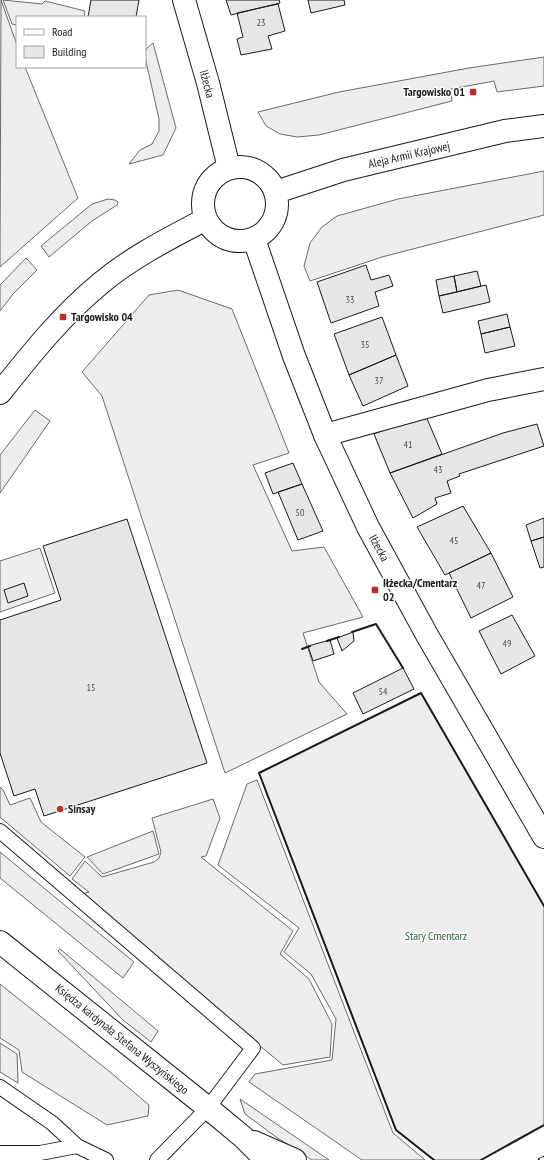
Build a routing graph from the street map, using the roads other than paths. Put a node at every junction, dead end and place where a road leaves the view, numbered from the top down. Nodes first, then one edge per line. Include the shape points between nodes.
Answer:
1 (184, 0) edge
2 (544, 126) edge
3 (229, 168) junction
4 (276, 192) junction
5 (206, 219) junction
6 (254, 239) junction
7 (544, 379) edge
8 (0, 393) edge
9 (325, 435) junction
10 (0, 831) edge
11 (544, 838) edge
12 (0, 942) edge
13 (0, 1087) edge
14 (208, 1108) junction
15 (242, 1137) junction
16 (76, 1146) junction
17 (0, 1153) edge
18 (106, 1160) edge
19 (157, 1160) edge
20 (266, 1160) edge
21 (294, 1160) edge

1 - 3 street, Iłżecka
2 - 4 street, Aleja Armii Krajowej via 506,131 343,170
3 - 4 street via 243,167 259,172 271,183
3 - 5 street via 214,177 204,193 203,209
4 - 6 street via 276,216 268,230
5 - 6 street via 221,236 237,241
5 - 8 street via 125,265 102,282 63,317
6 - 9 street, Iłżecka via 294,356
7 - 9 street via 488,390
9 - 11 street, Iłżecka via 375,541
10 - 14 lane via 253,1048
12 - 14 street, Księdza kardynała Stefana Wyszyńskiego
13 - 16 lane via 52,1123
14 - 15 street, Księdza kardynała Stefana Wyszyńskiego
14 - 19 lane
15 - 20 street, Księdza kardynała Stefana Wyszyńskiego
15 - 21 street, Księdza kardynała Stefana Wyszyńskiego
16 - 17 lane via 40,1153
16 - 18 lane

